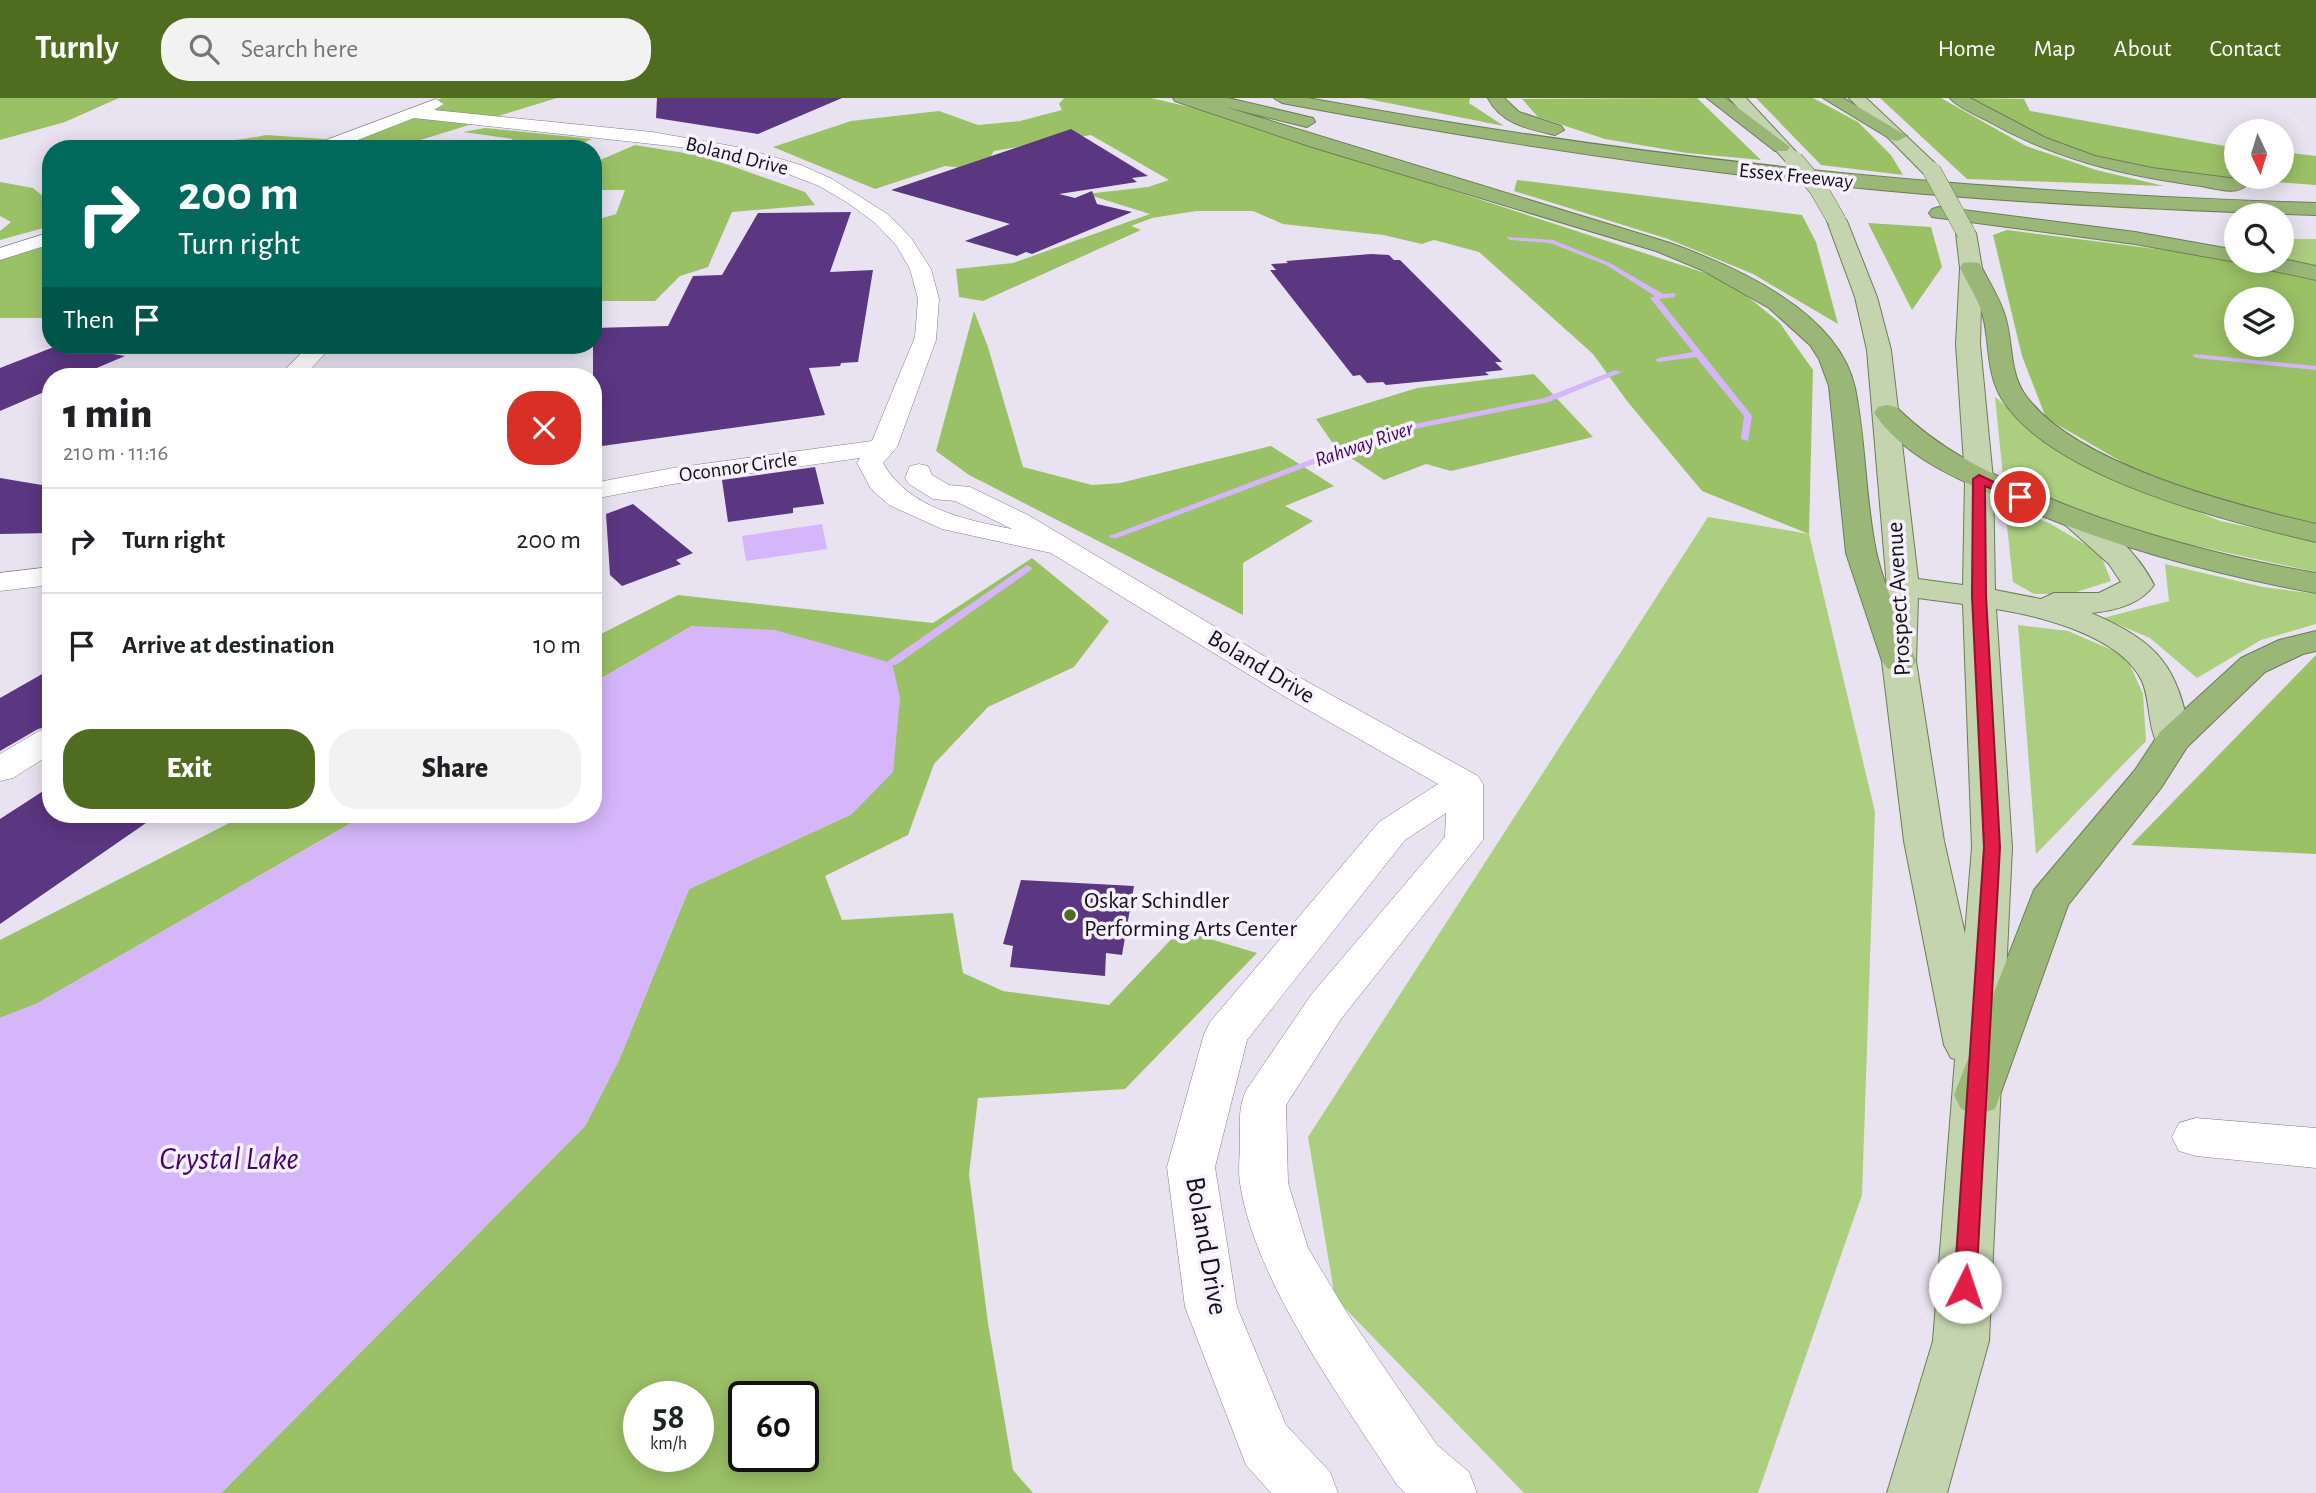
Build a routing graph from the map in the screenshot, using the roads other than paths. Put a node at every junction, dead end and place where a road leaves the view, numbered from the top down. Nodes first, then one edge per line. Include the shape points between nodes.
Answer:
1 (449, 98) edge
2 (1181, 98) edge
3 (1208, 98) edge
4 (1282, 98) edge
5 (1496, 98) edge
6 (1715, 98) edge
7 (1737, 98) edge
8 (1831, 98) edge
9 (1857, 98) edge
10 (1958, 98) edge
11 (414, 113) junction
12 (1320, 126) dead end
13 (631, 135) junction
14 (1898, 136) junction
15 (343, 140) edge
16 (602, 148) edge
17 (1787, 153) junction
18 (1721, 169) junction
19 (2316, 193) edge
20 (1805, 198) dead end
21 (2316, 209) edge
22 (1840, 211) junction
23 (2224, 226) edge
24 (2294, 227) edge
25 (2316, 228) edge
26 (42, 241) edge
27 (0, 254) edge
28 (2224, 254) edge
29 (1971, 268) junction
30 (2294, 268) edge
31 (2316, 273) edge
32 (313, 354) edge
33 (299, 368) edge
34 (1887, 413) junction
35 (884, 447) junction
36 (1979, 479) junction
37 (602, 489) edge
38 (2077, 522) junction
39 (2316, 533) edge
40 (1060, 546) junction
41 (42, 577) edge
42 (0, 582) edge
43 (2316, 583) edge
44 (1903, 587) junction
45 (1979, 596) junction
46 (2316, 641) edge
47 (1899, 661) junction
48 (2173, 740) junction
49 (42, 744) edge
50 (0, 770) edge
51 (1465, 784) junction
52 (1978, 1095) junction
53 (2196, 1137) dead end
54 (2316, 1148) edge
55 (1309, 1493) edge
56 (1447, 1493) edge
57 (1917, 1493) edge

1 - 11 street
2 - 47 highway via 1663,247 1710,265 1777,303 1820,341 1842,386 1861,553
3 - 12 highway
4 - 18 highway, Essex Freeway via 1535,144
5 - 18 highway via 1512,115 1546,128
6 - 17 highway
7 - 17 main road, Prospect Avenue
8 - 14 highway
9 - 14 main road, Prospect Avenue
10 - 19 highway via 2080,157 2146,172
11 - 13 street, Boland Drive
11 - 15 street
13 - 16 street
13 - 35 street, Boland Drive via 768,160 814,177 897,231 926,282 927,333
14 - 29 main road, Prospect Avenue, bridge via 1932,171 1966,233
17 - 22 main road, Prospect Avenue, bridge
18 - 21 highway, Essex Freeway via 1914,188
20 - 22 highway, Essex Freeway
22 - 34 main road, Prospect Avenue via 1879,350
23 - 28 highway via 1922,210
24 - 25 highway
26 - 27 street
29 - 36 main road, Prospect Avenue via 1968,344
29 - 39 highway via 1994,315 2002,376 2015,400 2037,422 2071,446 2164,489
30 - 31 highway
32 - 33 street
34 - 36 highway via 1931,452
34 - 44 main road, Prospect Avenue
35 - 37 street, Oconnor Circle
35 - 40 street, Boland Drive via 943,492 960,493
35 - 40 street, Boland Drive via 870,463 874,476 905,503 1004,537
36 - 38 highway
36 - 45 main road, Prospect Avenue
38 - 43 highway via 2152,546
38 - 45 main road via 2131,568 2138,585 2126,596 2101,603 2065,604
40 - 51 street, Boland Drive via 1294,688
41 - 42 street
44 - 45 main road
44 - 47 main road, Prospect Avenue
45 - 48 main road via 2077,618 2114,634 2154,671 2165,695
45 - 52 main road, Prospect Avenue via 1992,847
46 - 48 highway via 2253,665
47 - 52 main road, Prospect Avenue via 1924,841
48 - 52 highway via 2148,779 2049,900
49 - 50 street
51 - 55 street, Boland Drive via 1392,831 1226,1034 1191,1167 1211,1307 1266,1445
51 - 56 street via 1464,839 1326,1007 1263,1102 1265,1183 1285,1255 1330,1334 1417,1465
52 - 57 main road, Prospect Avenue via 1961,1341
53 - 54 street

